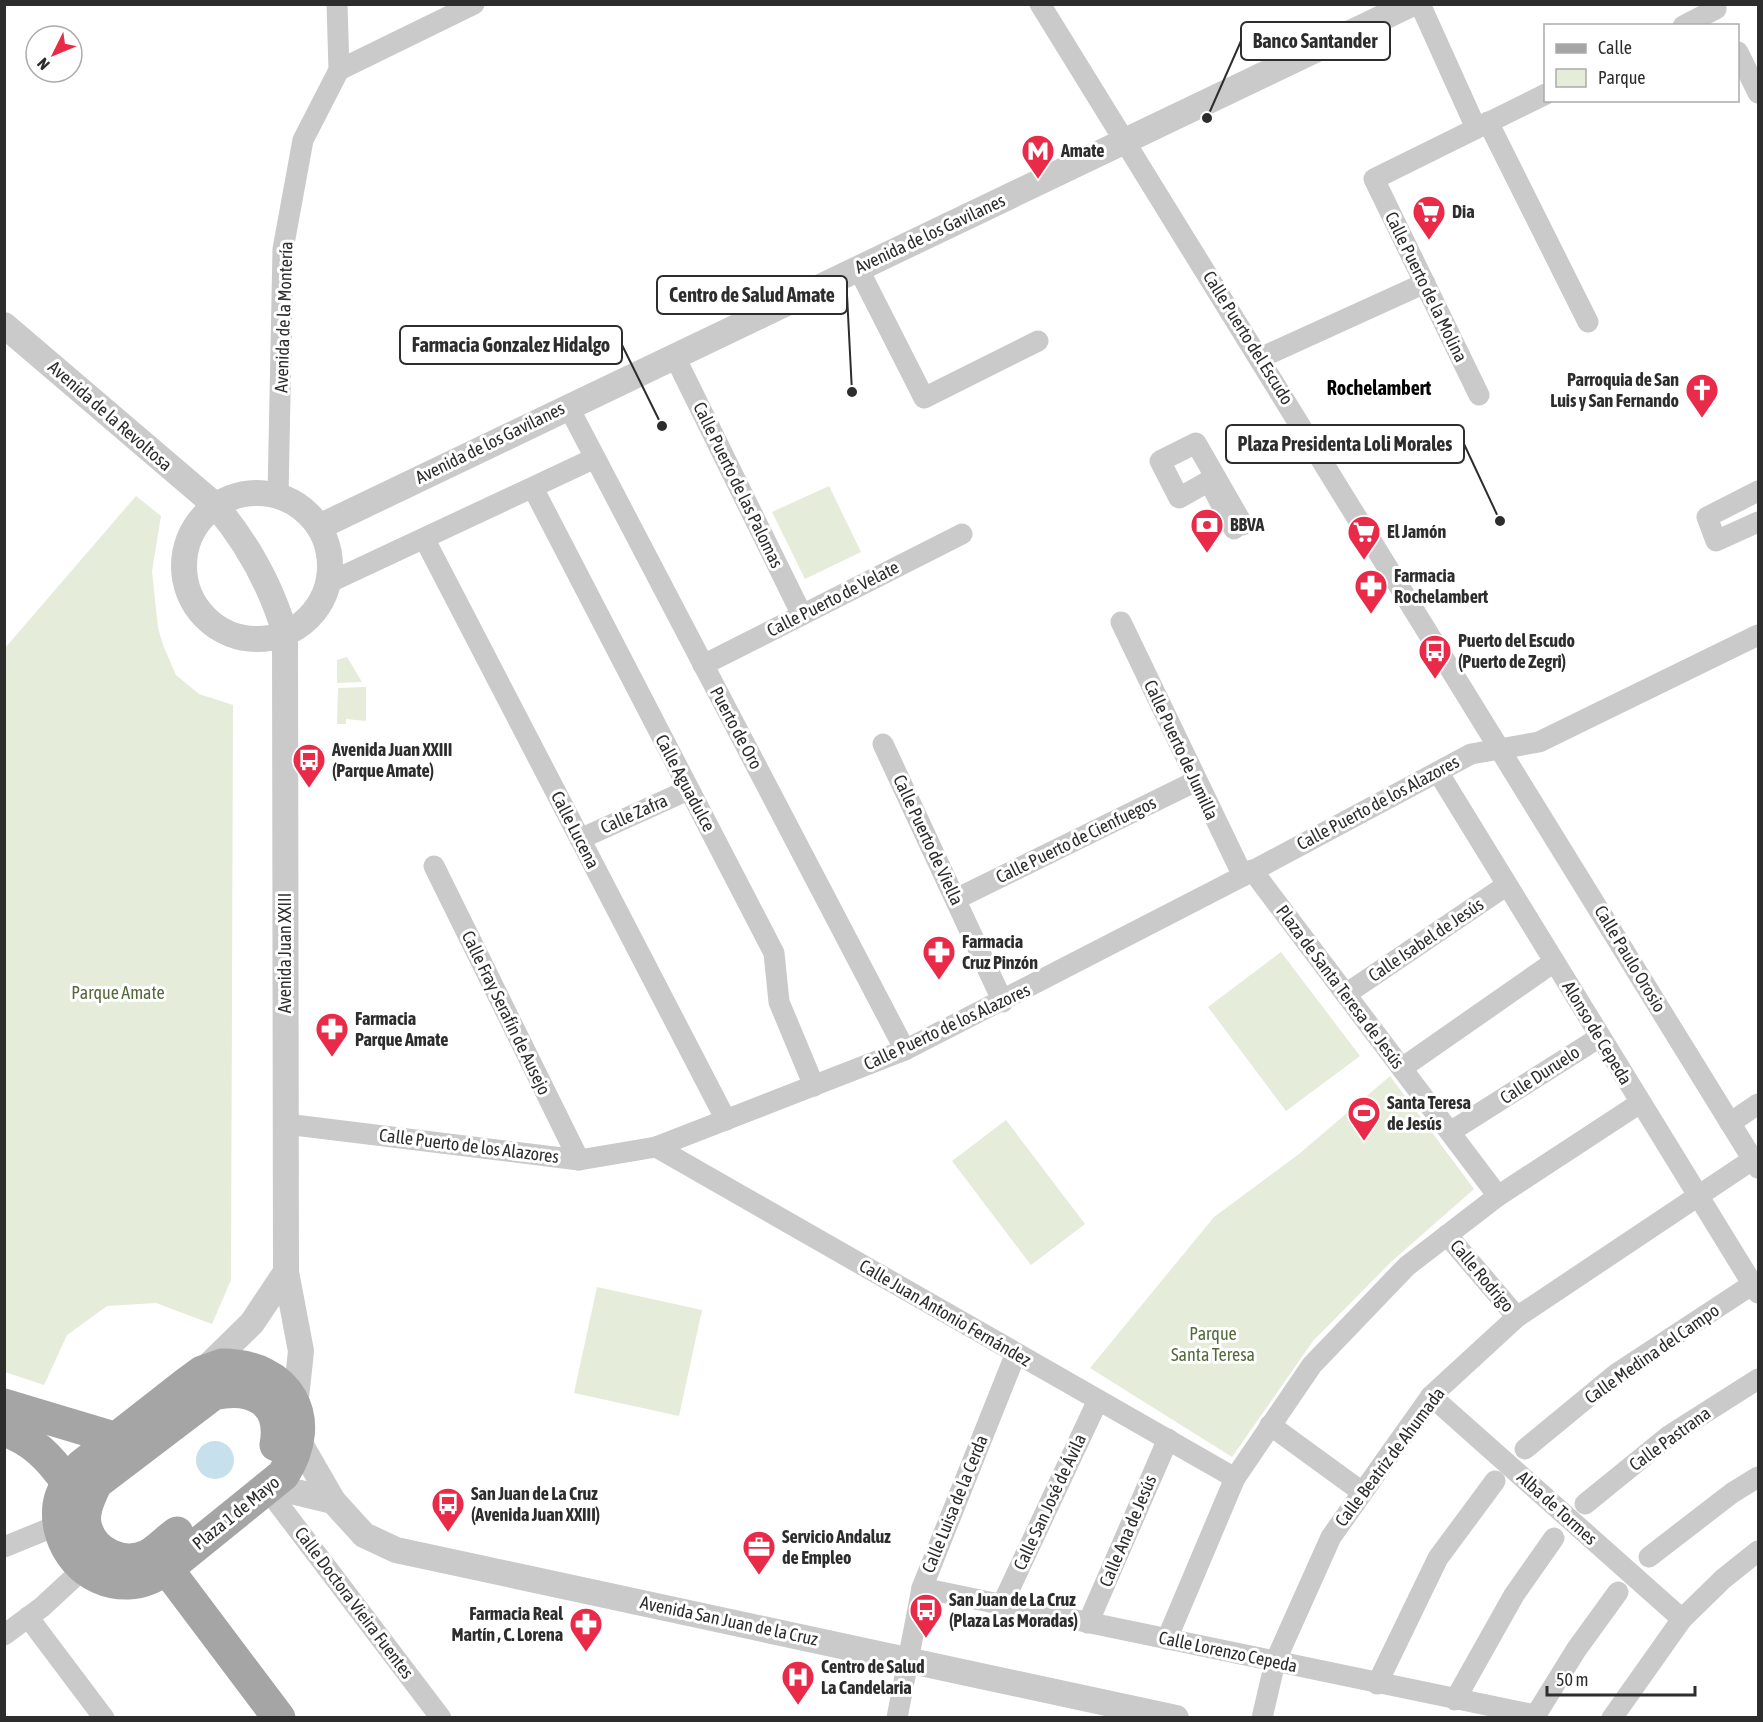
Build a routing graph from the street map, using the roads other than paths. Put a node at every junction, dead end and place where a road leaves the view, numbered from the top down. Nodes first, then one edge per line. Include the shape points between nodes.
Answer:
1 (337, 4) edge
2 (474, 4) edge
3 (1040, 4) edge
4 (1411, 4) edge
5 (1420, 4) edge
6 (1718, 13) edge
7 (1688, 24) edge
8 (1739, 56) edge
9 (339, 70) junction
10 (1758, 93) edge
11 (1544, 94) edge
12 (1482, 125) junction
13 (1127, 142) junction
14 (858, 268) junction
15 (1425, 283) junction
16 (1588, 322) dead end
17 (4, 325) edge
18 (1038, 340) dead end
19 (674, 355) junction
20 (1260, 358) junction
21 (1479, 395) dead end
22 (568, 406) junction
23 (595, 458) junction
24 (533, 488) junction
25 (1758, 491) edge
26 (278, 496) junction
27 (216, 506) junction
28 (1758, 522) edge
29 (319, 527) junction
30 (962, 534) dead end
31 (425, 540) junction
32 (328, 583) junction
33 (802, 615) junction
34 (1121, 622) dead end
35 (285, 633) junction
36 (1758, 634) edge
37 (703, 665) junction
38 (883, 744) dead end
39 (1502, 749) junction
40 (1438, 772) junction
41 (1196, 781) junction
42 (688, 790) junction
43 (580, 839) junction
44 (434, 866) dead end
45 (1247, 873) junction
46 (1507, 885) junction
47 (956, 899) junction
48 (1554, 962) junction
49 (1346, 994) junction
50 (1003, 1002) junction
51 (1600, 1037) junction
52 (905, 1050) junction
53 (1402, 1068) junction
54 (814, 1086) junction
55 (1640, 1103) junction
56 (1758, 1104) edge
57 (726, 1120) junction
58 (1730, 1123) junction
59 (286, 1124) junction
60 (1450, 1132) junction
61 (656, 1148) junction
62 (579, 1160) junction
63 (1757, 1161) edge
64 (1498, 1196) junction
65 (1697, 1196) junction
66 (1448, 1235) junction
67 (286, 1272) junction
68 (1756, 1288) edge
69 (1517, 1317) junction
70 (1016, 1353) junction
71 (202, 1372) junction
72 (1758, 1379) edge
73 (1431, 1396) junction
74 (1098, 1400) junction
75 (4, 1405) edge
76 (295, 1407) junction
77 (1270, 1425) junction
78 (4, 1430) edge
79 (114, 1438) junction
80 (1168, 1439) junction
81 (299, 1442) junction
82 (1525, 1449) dead end
83 (1758, 1477) edge
84 (1234, 1478) junction
85 (1495, 1481) dead end
86 (67, 1482) junction
87 (269, 1487) junction
88 (1362, 1492) junction
89 (333, 1501) junction
90 (1585, 1503) dead end
91 (207, 1515) junction
92 (58, 1525) junction
93 (1554, 1538) dead end
94 (4, 1547) edge
95 (1758, 1551) edge
96 (1650, 1557) dead end
97 (172, 1565) junction
98 (83, 1569) junction
99 (922, 1588) junction
100 (1618, 1592) dead end
101 (1002, 1605) junction
102 (28, 1617) junction
103 (1682, 1619) junction
104 (1088, 1623) junction
105 (4, 1635) edge
106 (1167, 1639) junction
107 (908, 1659) junction
108 (1275, 1662) junction
109 (1377, 1684) junction
110 (1455, 1700) junction
111 (1534, 1716) edge
112 (104, 1718) edge
113 (279, 1718) edge
114 (441, 1718) edge
115 (897, 1718) edge
116 (1176, 1718) edge
117 (1262, 1718) edge
118 (1612, 1718) edge

1 - 9 street, Avenida de la Montería
2 - 9 street
3 - 13 street, Calle Puerto del Escudo
4 - 13 street, Avenida de los Gavilanes
5 - 12 street
6 - 7 street
8 - 10 street
9 - 26 street, Avenida de la Montería via 303,140 283,249
11 - 12 street
12 - 15 street, Calle Puerto de la Molina via 1374,179
12 - 16 street
13 - 14 street, Avenida de los Gavilanes
13 - 20 street, Calle Puerto del Escudo
14 - 18 street via 924,398
14 - 19 street, Avenida de los Gavilanes
15 - 20 street
15 - 21 street, Calle Puerto de la Molina
17 - 27 street, Avenida de la Revoltosa
19 - 22 street, Avenida de los Gavilanes
19 - 33 street, Calle Puerto de las Palomas
20 - 39 street, Calle Puerto del Escudo
22 - 23 street, Puerto de Oro
22 - 29 street, Avenida de los Gavilanes
23 - 24 street
23 - 37 street, Puerto de Oro
24 - 31 street
24 - 42 street, Calle Aguadulce
25 - 28 street via 1707,517 1716,541
26 - 27 street via 235,496
26 - 29 street via 308,514
27 - 35 street, Avenida de la Revoltosa via 241,537 258,567 275,599
27 - 35 street via 202,518 186,549 186,584 193,600 203,615 233,635 250,638
29 - 32 street via 328,554
30 - 33 street, Calle Puerto de Velate
31 - 32 street
31 - 43 street, Calle Lucena
32 - 35 street via 319,604 304,621
33 - 37 street, Calle Puerto de Velate
34 - 41 street, Calle Puerto de Jumilla
35 - 59 street, Avenida Juan XXIII
36 - 39 street, Calle Puerto de los Alazores via 1539,742
37 - 52 street, Puerto de Oro
38 - 47 street, Calle Puerto de Viella
39 - 40 street, Calle Puerto de los Alazores via 1471,754
39 - 58 street, Calle Paulo Orosio
40 - 45 street, Calle Puerto de los Alazores
40 - 46 street, Alonso de Cepeda
41 - 45 street, Calle Puerto de Jumilla
41 - 47 street, Calle Puerto de Cienfuegos
42 - 43 street, Calle Zafra
42 - 54 street, Calle Aguadulce via 774,953 779,1002
43 - 57 street, Calle Lucena
44 - 62 street, Calle Fray Serafín de Ausejo
45 - 49 street, Plaza de Santa Teresa de Jesús
45 - 50 street, Calle Puerto de los Alazores
46 - 48 street, Alonso de Cepeda
46 - 49 street, Calle Isabel de Jesús
47 - 50 street, Calle Puerto de Viella
48 - 51 street, Alonso de Cepeda
48 - 53 street
49 - 53 street, Plaza de Santa Teresa de Jesús
50 - 52 street, Calle Puerto de los Alazores
51 - 55 street, Alonso de Cepeda
51 - 60 street, Calle Duruelo
52 - 54 street, Calle Puerto de los Alazores
53 - 60 street, Plaza de Santa Teresa de Jesús
54 - 57 street, Calle Puerto de los Alazores
55 - 64 street
55 - 65 street, Alonso de Cepeda
56 - 58 street
57 - 61 street, Calle Puerto de los Alazores
58 - 63 street, Calle Paulo Orosio
59 - 62 street, Calle Puerto de los Alazores
59 - 67 street, Avenida Juan XXIII
60 - 64 street, Plaza de Santa Teresa de Jesús
61 - 62 street, Calle Puerto de los Alazores
61 - 70 street, Calle Juan Antonio Fernández
63 - 65 street, Calle Beatriz de Ahumada
64 - 66 street
65 - 68 street, Alonso de Cepeda
65 - 69 street, Calle Beatriz de Ahumada
66 - 69 street, Calle Rodrigo
66 - 77 street via 1407,1266 1312,1365
67 - 71 street via 252,1323
67 - 76 street, Avenida Juan XXIII via 301,1351
68 - 82 street, Calle Medina del Campo via 1616,1374
69 - 73 street, Calle Beatriz de Ahumada
70 - 74 street, Calle Juan Antonio Fernández
70 - 99 street, Calle Luisa de la Cerda
71 - 76 main road, Plaza 1 de Mayo via 222,1365 243,1365 262,1371 283,1387
71 - 79 main road, Plaza 1 de Mayo
72 - 90 street, Calle Pastrana via 1670,1435
73 - 88 street, Calle Beatriz de Ahumada
73 - 103 street, Alba de Tormes
74 - 80 street, Calle Juan Antonio Fernández
74 - 101 street, Calle San José de Ávila
75 - 79 main road
76 - 81 main road, Plaza 1 de Mayo
77 - 84 street
77 - 88 street
78 - 86 main road via 22,1436 49,1456
79 - 86 main road, Plaza 1 de Mayo
80 - 84 street, Calle Juan Antonio Fernández
80 - 104 street, Calle Ana de Jesús
81 - 87 main road, Plaza 1 de Mayo via 294,1459
81 - 89 street, Avenida San Juan de la Cruz
83 - 96 street via 1731,1493
84 - 106 street
85 - 109 street via 1438,1558
86 - 92 main road, Plaza 1 de Mayo via 59,1503
87 - 89 street
87 - 97 main road, Plaza 1 de Mayo
87 - 114 street, Calle Doctora Vieira Fuentes
88 - 108 street, Calle Beatriz de Ahumada via 1331,1537
89 - 107 street, Avenida San Juan de la Cruz via 364,1535 396,1550
91 - 91 main road via 272,1462 279,1429 275,1412 243,1390 213,1394 96,1483 86,1505 86,1528 98,1548 111,1557 126,1560 146,1557
91 - 97 main road via 184,1539
92 - 94 street
92 - 98 main road, Plaza 1 de Mayo via 66,1549
93 - 110 street via 1515,1595
95 - 103 street
97 - 98 main road, Plaza 1 de Mayo via 148,1580 128,1584 105,1580
97 - 113 main road
98 - 102 street
99 - 101 street, Calle Lorenzo Cepeda
99 - 107 street, Calle Luisa de la Cerda
100 - 111 street
101 - 104 street, Calle Lorenzo Cepeda
102 - 105 street
102 - 112 street
103 - 118 street
104 - 106 street, Calle Lorenzo Cepeda
106 - 108 street, Calle Lorenzo Cepeda
107 - 115 street, Calle Luisa de la Cerda
107 - 116 street, Avenida San Juan de la Cruz
108 - 109 street, Calle Lorenzo Cepeda
108 - 117 street, Calle Beatriz de Ahumada
109 - 110 street, Calle Lorenzo Cepeda
110 - 111 street, Calle Lorenzo Cepeda

